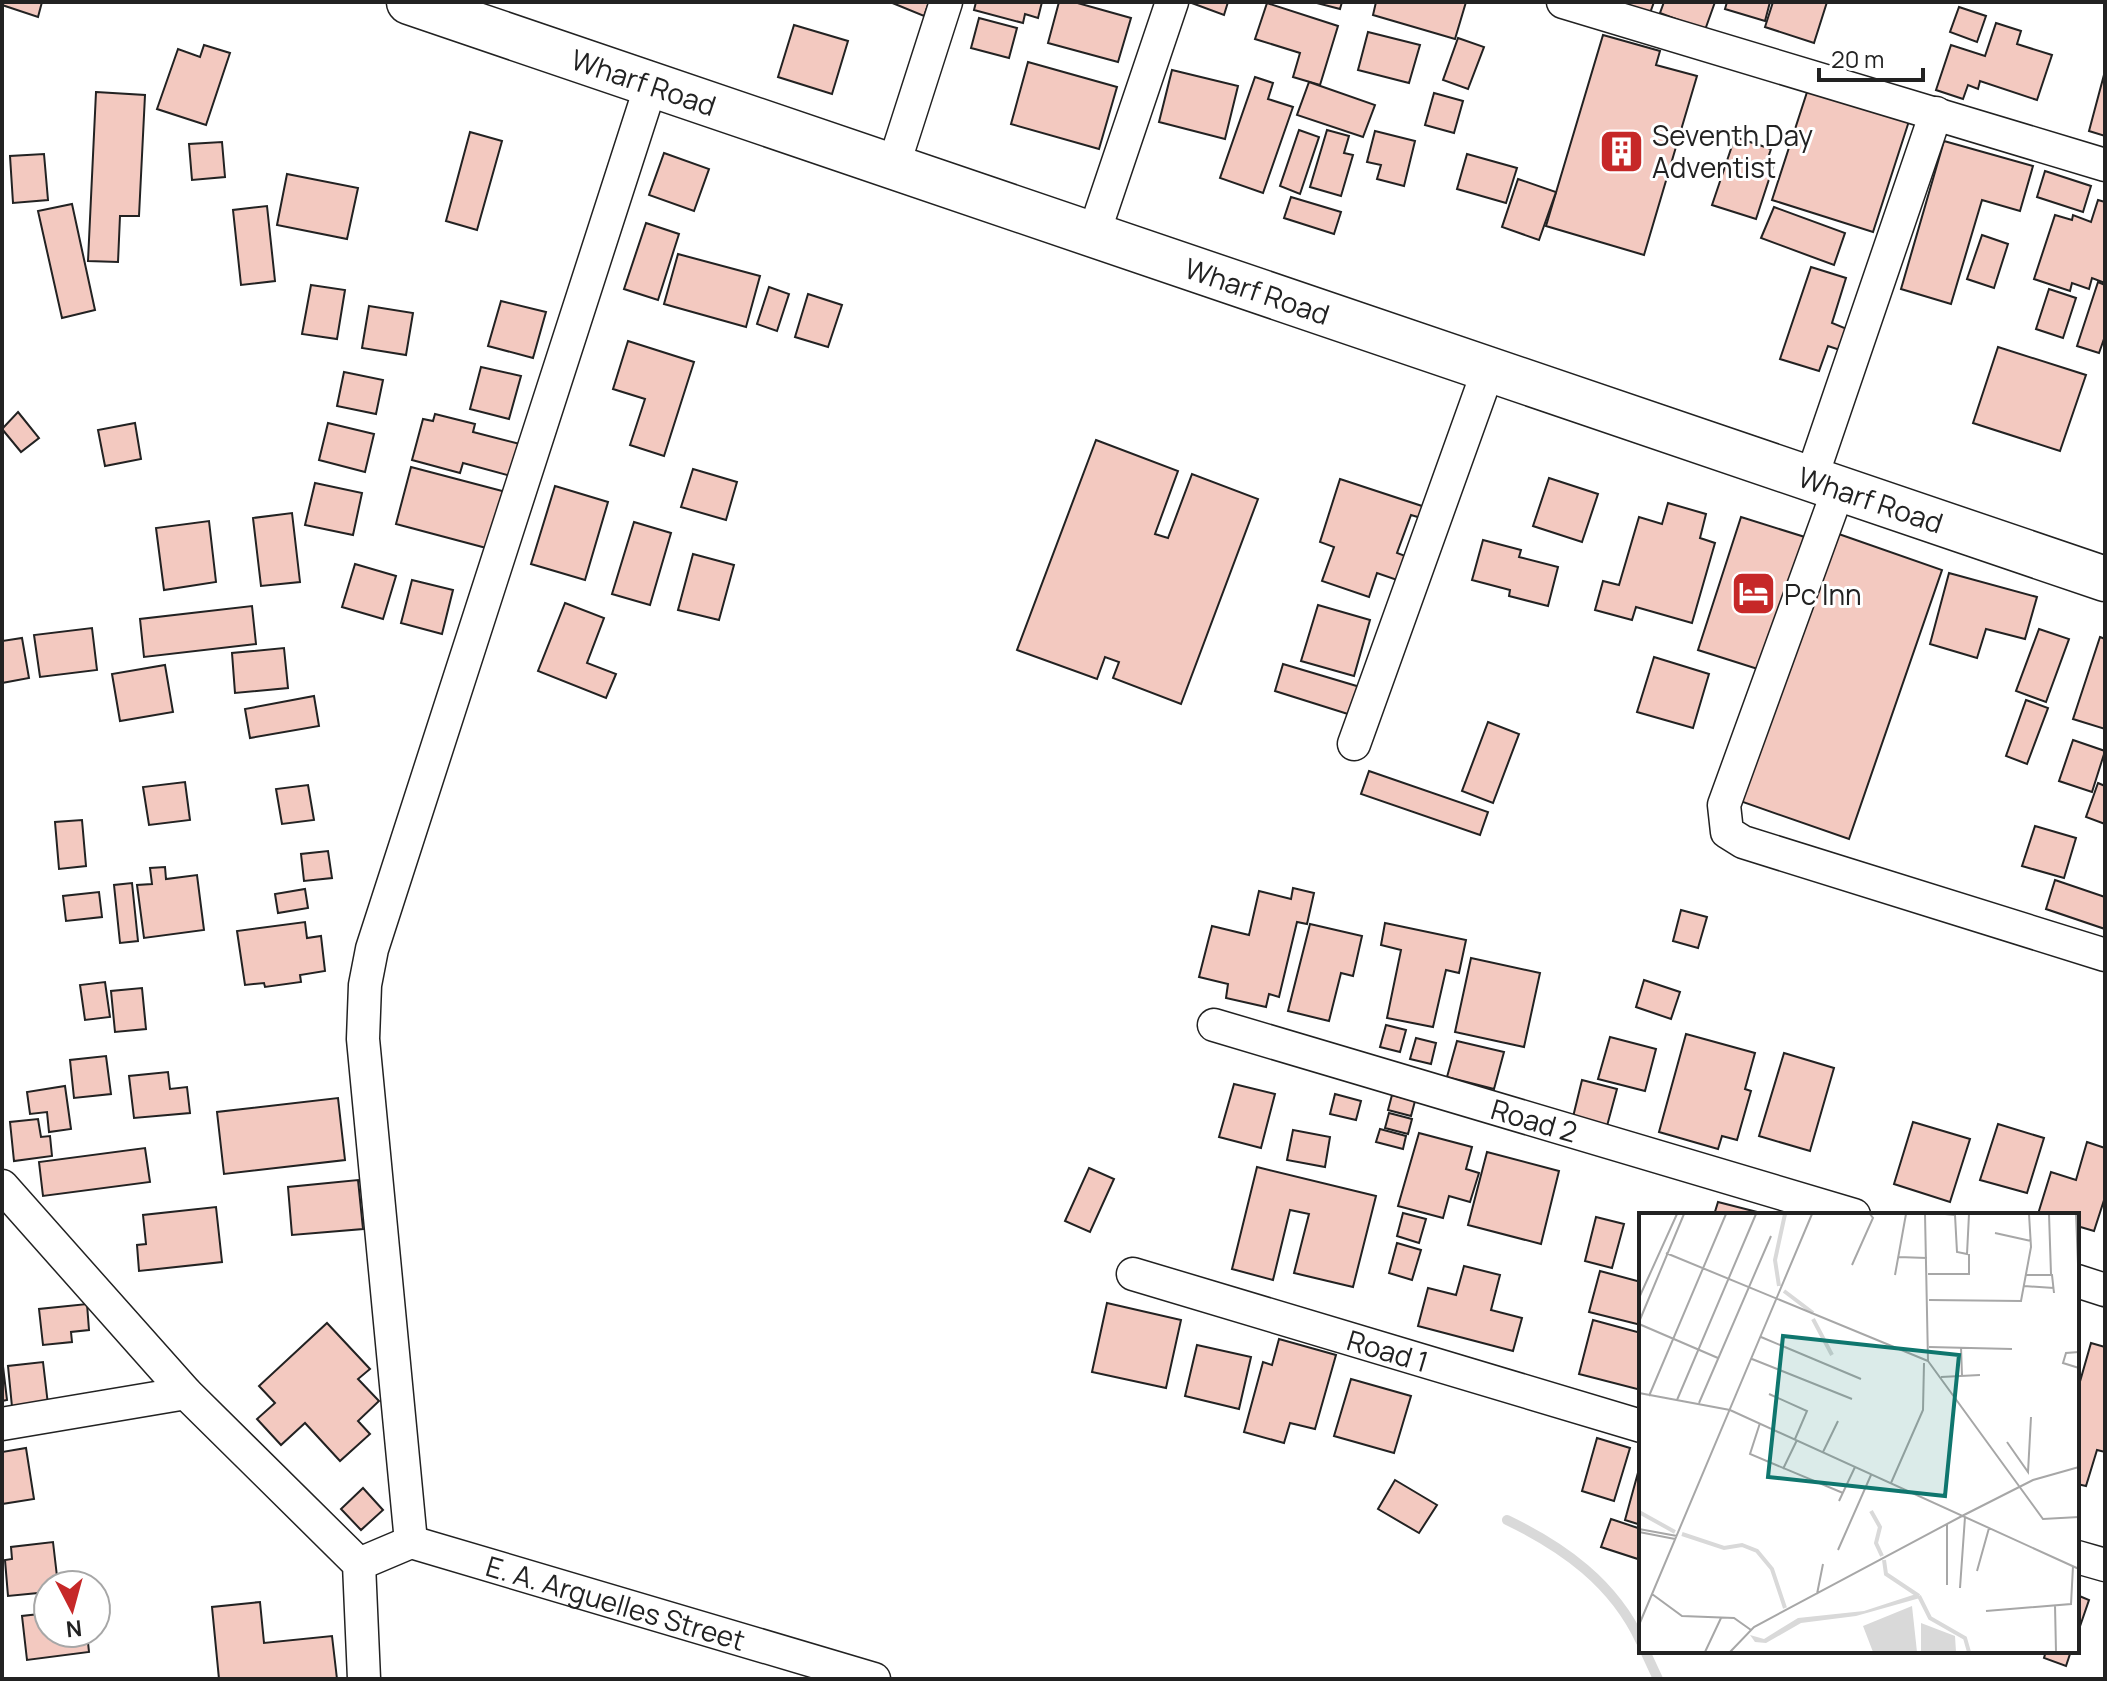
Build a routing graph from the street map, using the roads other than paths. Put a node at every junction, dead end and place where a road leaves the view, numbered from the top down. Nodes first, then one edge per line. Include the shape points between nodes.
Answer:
1 (409, 2) edge
2 (946, 2) edge
3 (1172, 2) edge
4 (1563, 2) edge
5 (651, 85) junction
6 (1936, 113) junction
7 (894, 164) junction
8 (2105, 165) edge
9 (1094, 233) junction
10 (1489, 368) junction
11 (1825, 484) junction
12 (2105, 579) edge
13 (1354, 744) dead end
14 (2105, 955) edge
15 (1214, 1025) dead end
16 (2, 1186) edge
17 (1847, 1213) edge
18 (1133, 1274) dead end
19 (2079, 1282) edge
20 (2105, 1290) edge
21 (186, 1393) junction
22 (2, 1424) edge
23 (1639, 1425) edge
24 (411, 1542) junction
25 (2079, 1558) edge
26 (359, 1564) junction
27 (2105, 1565) edge
28 (364, 1679) edge
29 (874, 1679) edge

1 - 5 main road, Wharf Road
2 - 7 street
3 - 9 street
4 - 6 street
5 - 7 main road, Wharf Road
5 - 24 street via 372,949 365,985 363,1039
6 - 8 street
6 - 11 street
7 - 9 main road, Wharf Road
9 - 10 main road, Wharf Road
10 - 11 main road, Wharf Road
10 - 13 street
11 - 12 main road, Wharf Road
11 - 14 street via 1724,805 1727,832 1743,842
15 - 17 street, Road 2
16 - 21 street
18 - 23 street, Road 1
19 - 20 street
21 - 22 street
21 - 26 street
24 - 26 street
24 - 29 street, E. A. Arguelles Street
25 - 27 street
26 - 28 street

